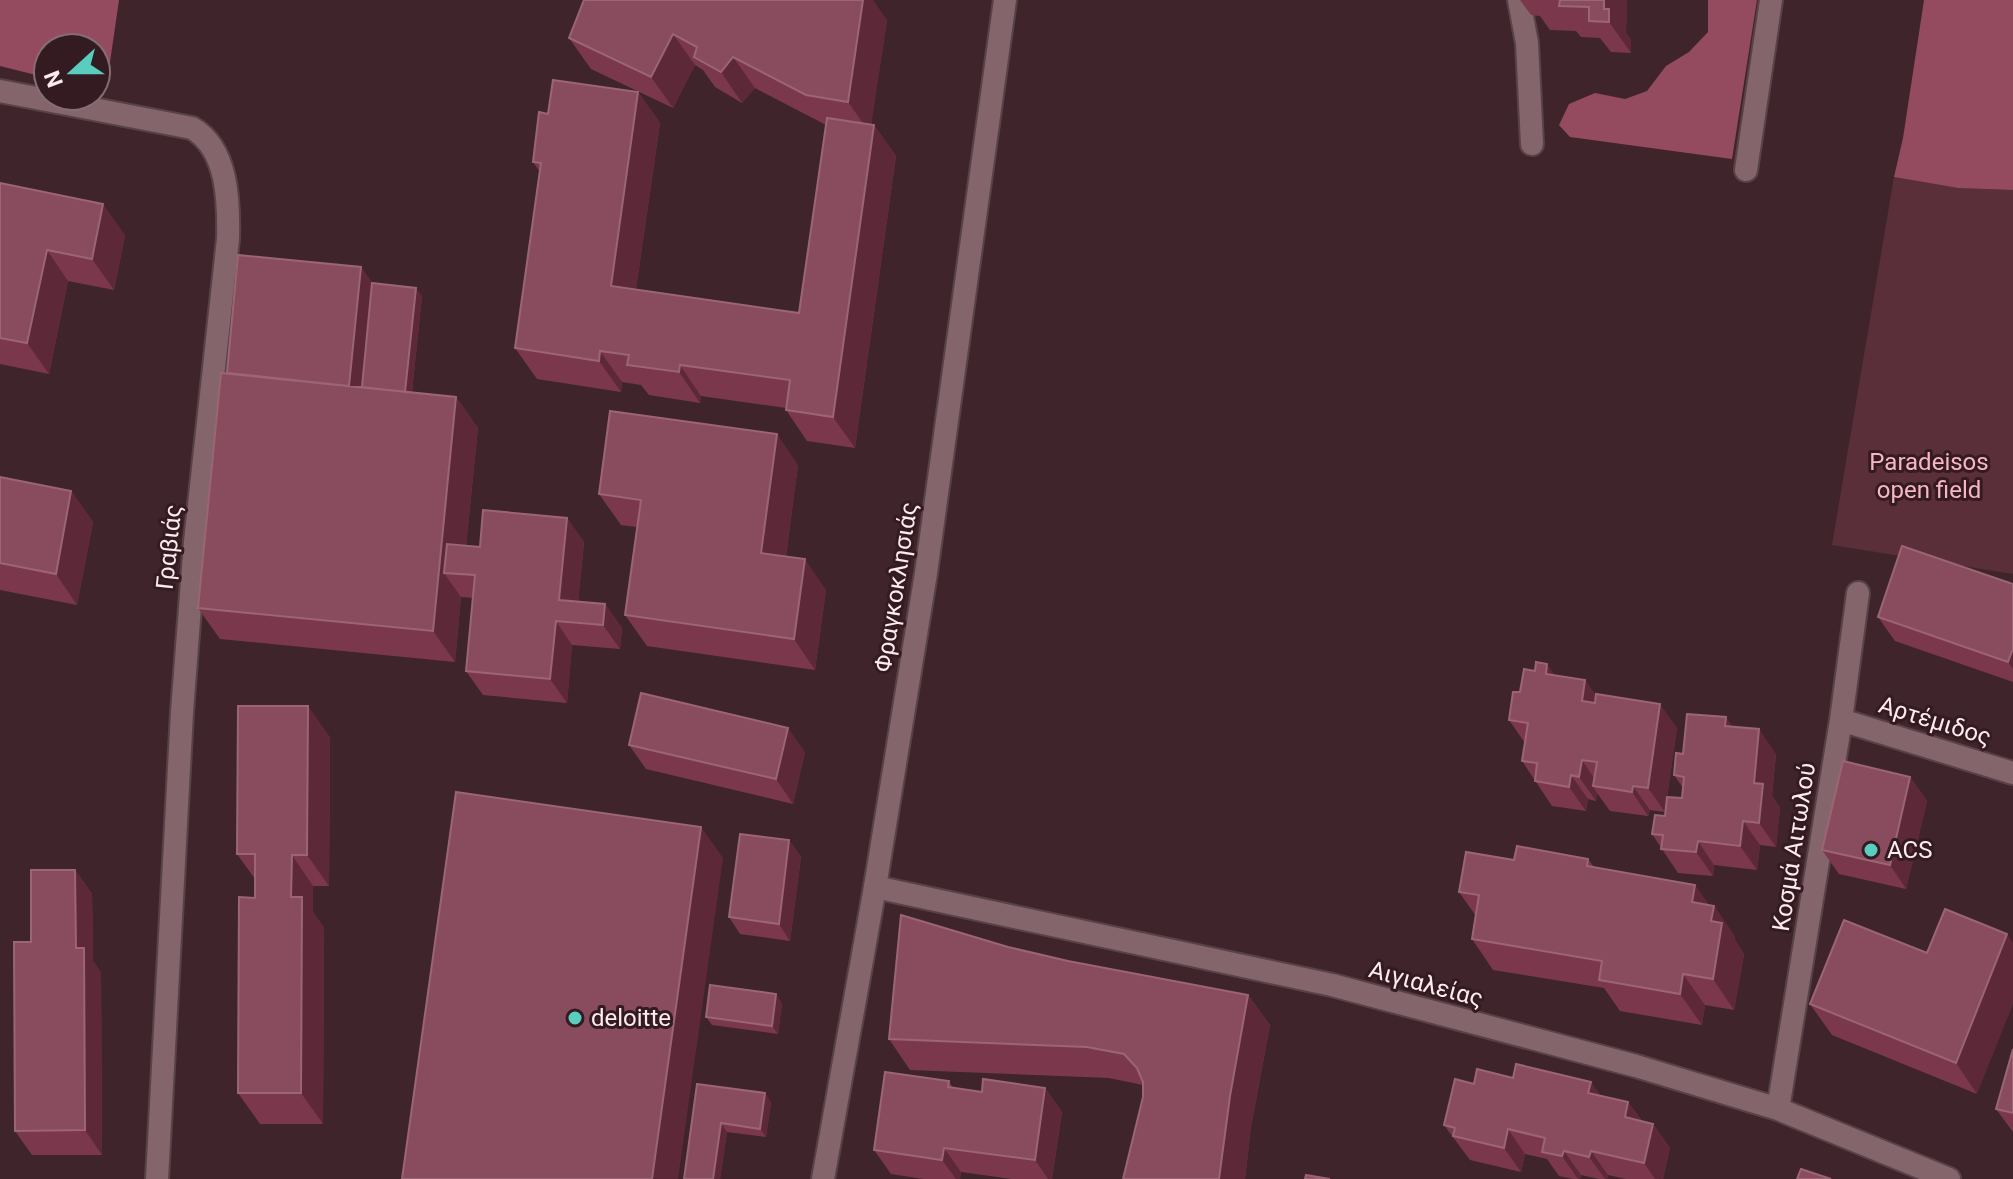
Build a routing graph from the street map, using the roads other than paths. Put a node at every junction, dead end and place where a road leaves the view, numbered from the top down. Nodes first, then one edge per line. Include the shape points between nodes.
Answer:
1 (1005, 0) edge
2 (1519, 0) edge
3 (1771, 0) edge
4 (0, 91) edge
5 (1532, 144) dead end
6 (1746, 170) dead end
7 (1858, 593) dead end
8 (1841, 720) junction
9 (2013, 773) edge
10 (875, 887) junction
11 (1778, 1109) junction
12 (157, 1179) edge
13 (823, 1179) edge
14 (1949, 1179) edge

1 - 10 street, Φραγκοκλησιάς via 926,573
2 - 5 street via 1527,43
3 - 6 street
4 - 12 street, Γραβιάς via 192,128 218,156 226,195 228,239 182,712
7 - 8 street, Κοσμά Αιτωλού
8 - 9 street, Αρτέμιδος
8 - 11 street, Κοσμά Αιτωλού
10 - 11 street, Αιγιαλείας via 1332,985
10 - 13 street, Φραγκοκλησιάς
11 - 14 street, Αιγιαλείας

